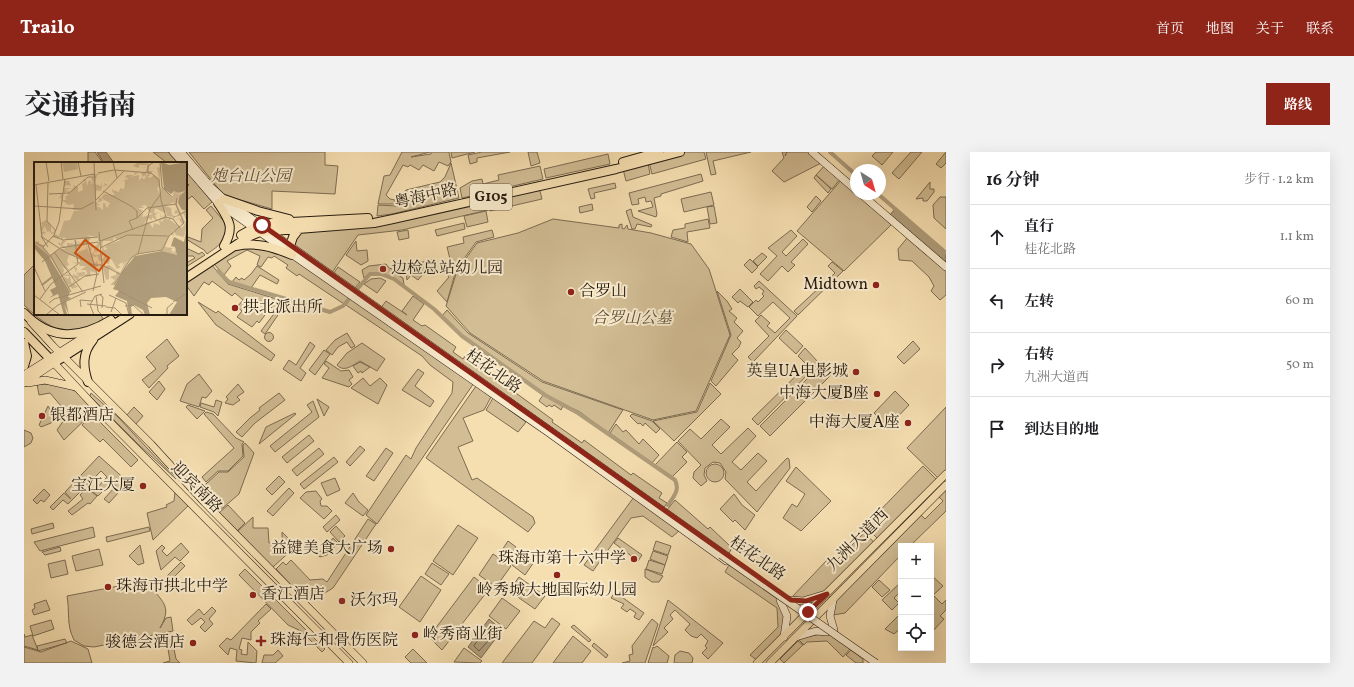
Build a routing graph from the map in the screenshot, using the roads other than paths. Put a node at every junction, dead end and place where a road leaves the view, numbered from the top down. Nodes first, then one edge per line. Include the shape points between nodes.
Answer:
1 (173, 152) edge
2 (181, 152) edge
3 (659, 152) edge
4 (680, 152) edge
5 (812, 152) edge
6 (182, 162) edge
7 (187, 167) edge
8 (850, 185) edge
9 (868, 200) edge
10 (221, 201) junction
11 (305, 222) junction
12 (258, 228) junction
13 (300, 229) junction
14 (270, 231) junction
15 (290, 246) junction
16 (228, 247) junction
17 (292, 255) junction
18 (946, 267) edge
19 (187, 270) edge
20 (187, 277) edge
21 (354, 293) junction
22 (26, 315) edge
23 (119, 315) edge
24 (128, 315) edge
25 (24, 332) edge
26 (97, 332) junction
27 (24, 343) edge
28 (61, 355) junction
29 (52, 361) junction
30 (24, 366) edge
31 (24, 375) edge
32 (88, 382) junction
33 (24, 383) edge
34 (77, 388) junction
35 (96, 390) junction
36 (87, 398) junction
37 (168, 463) junction
38 (159, 471) junction
39 (945, 475) edge
40 (946, 485) edge
41 (712, 549) junction
42 (827, 594) junction
43 (780, 600) junction
44 (791, 600) junction
45 (833, 600) junction
46 (831, 631) junction
47 (784, 637) junction
48 (796, 637) junction
49 (349, 663) edge
50 (363, 663) edge
51 (757, 663) edge
52 (770, 663) edge
53 (871, 663) edge
54 (876, 663) edge
55 (880, 663) edge

1 - 6 main road
2 - 10 main road
3 - 11 highway, 粤海中路 / G105 via 393,215
4 - 13 highway, 粤海中路 / G105 via 635,165 393,220
5 - 8 main road
7 - 10 main road
9 - 18 main road
10 - 11 highway
10 - 12 main road, 桂花北路
10 - 16 highway via 230,228
11 - 12 highway, 粤海中路 / G105
12 - 14 highway, 粤海中路 / G105
12 - 16 highway, 粤海中路 / G105
12 - 17 main road, 桂花北路
13 - 14 highway, 粤海中路 / G105
13 - 15 highway
14 - 15 main road, 桂花北路
15 - 21 main road, 桂花北路
16 - 17 highway via 262,245
16 - 19 highway, 粤海中路 / G105
16 - 20 highway, 粤海中路 / G105
17 - 21 main road, 桂花北路
21 - 41 main road, 桂花北路
22 - 26 highway via 50,332
22 - 28 main road
23 - 26 highway
24 - 26 highway
25 - 29 highway, 迎宾南路
26 - 28 highway
26 - 32 highway via 85,355 84,369
27 - 30 highway
28 - 29 highway
28 - 32 main road
29 - 31 main road
29 - 33 main road
29 - 34 main road, 迎宾南路
32 - 35 main road
33 - 34 main road via 45,380
34 - 36 main road, 迎宾南路
35 - 36 main road via 89,387 86,389
35 - 37 main road
36 - 38 main road, 迎宾南路
37 - 38 main road via 163,459 157,460 155,464
37 - 50 main road
38 - 49 main road, 迎宾南路
39 - 42 main road, 九洲大道西
40 - 45 main road, 九洲大道西
41 - 43 main road, 桂花北路
41 - 44 main road, 桂花北路
41 - 54 main road, bridge
42 - 44 main road via 806,601
42 - 47 main road, 九洲大道西
43 - 44 main road, 桂花北路 via 791,607
43 - 47 main road via 787,616
45 - 46 main road
45 - 48 main road, 九洲大道西
46 - 48 main road via 816,631
46 - 53 main road
46 - 55 main road
47 - 51 main road, 九洲大道西
48 - 52 main road, 九洲大道西

